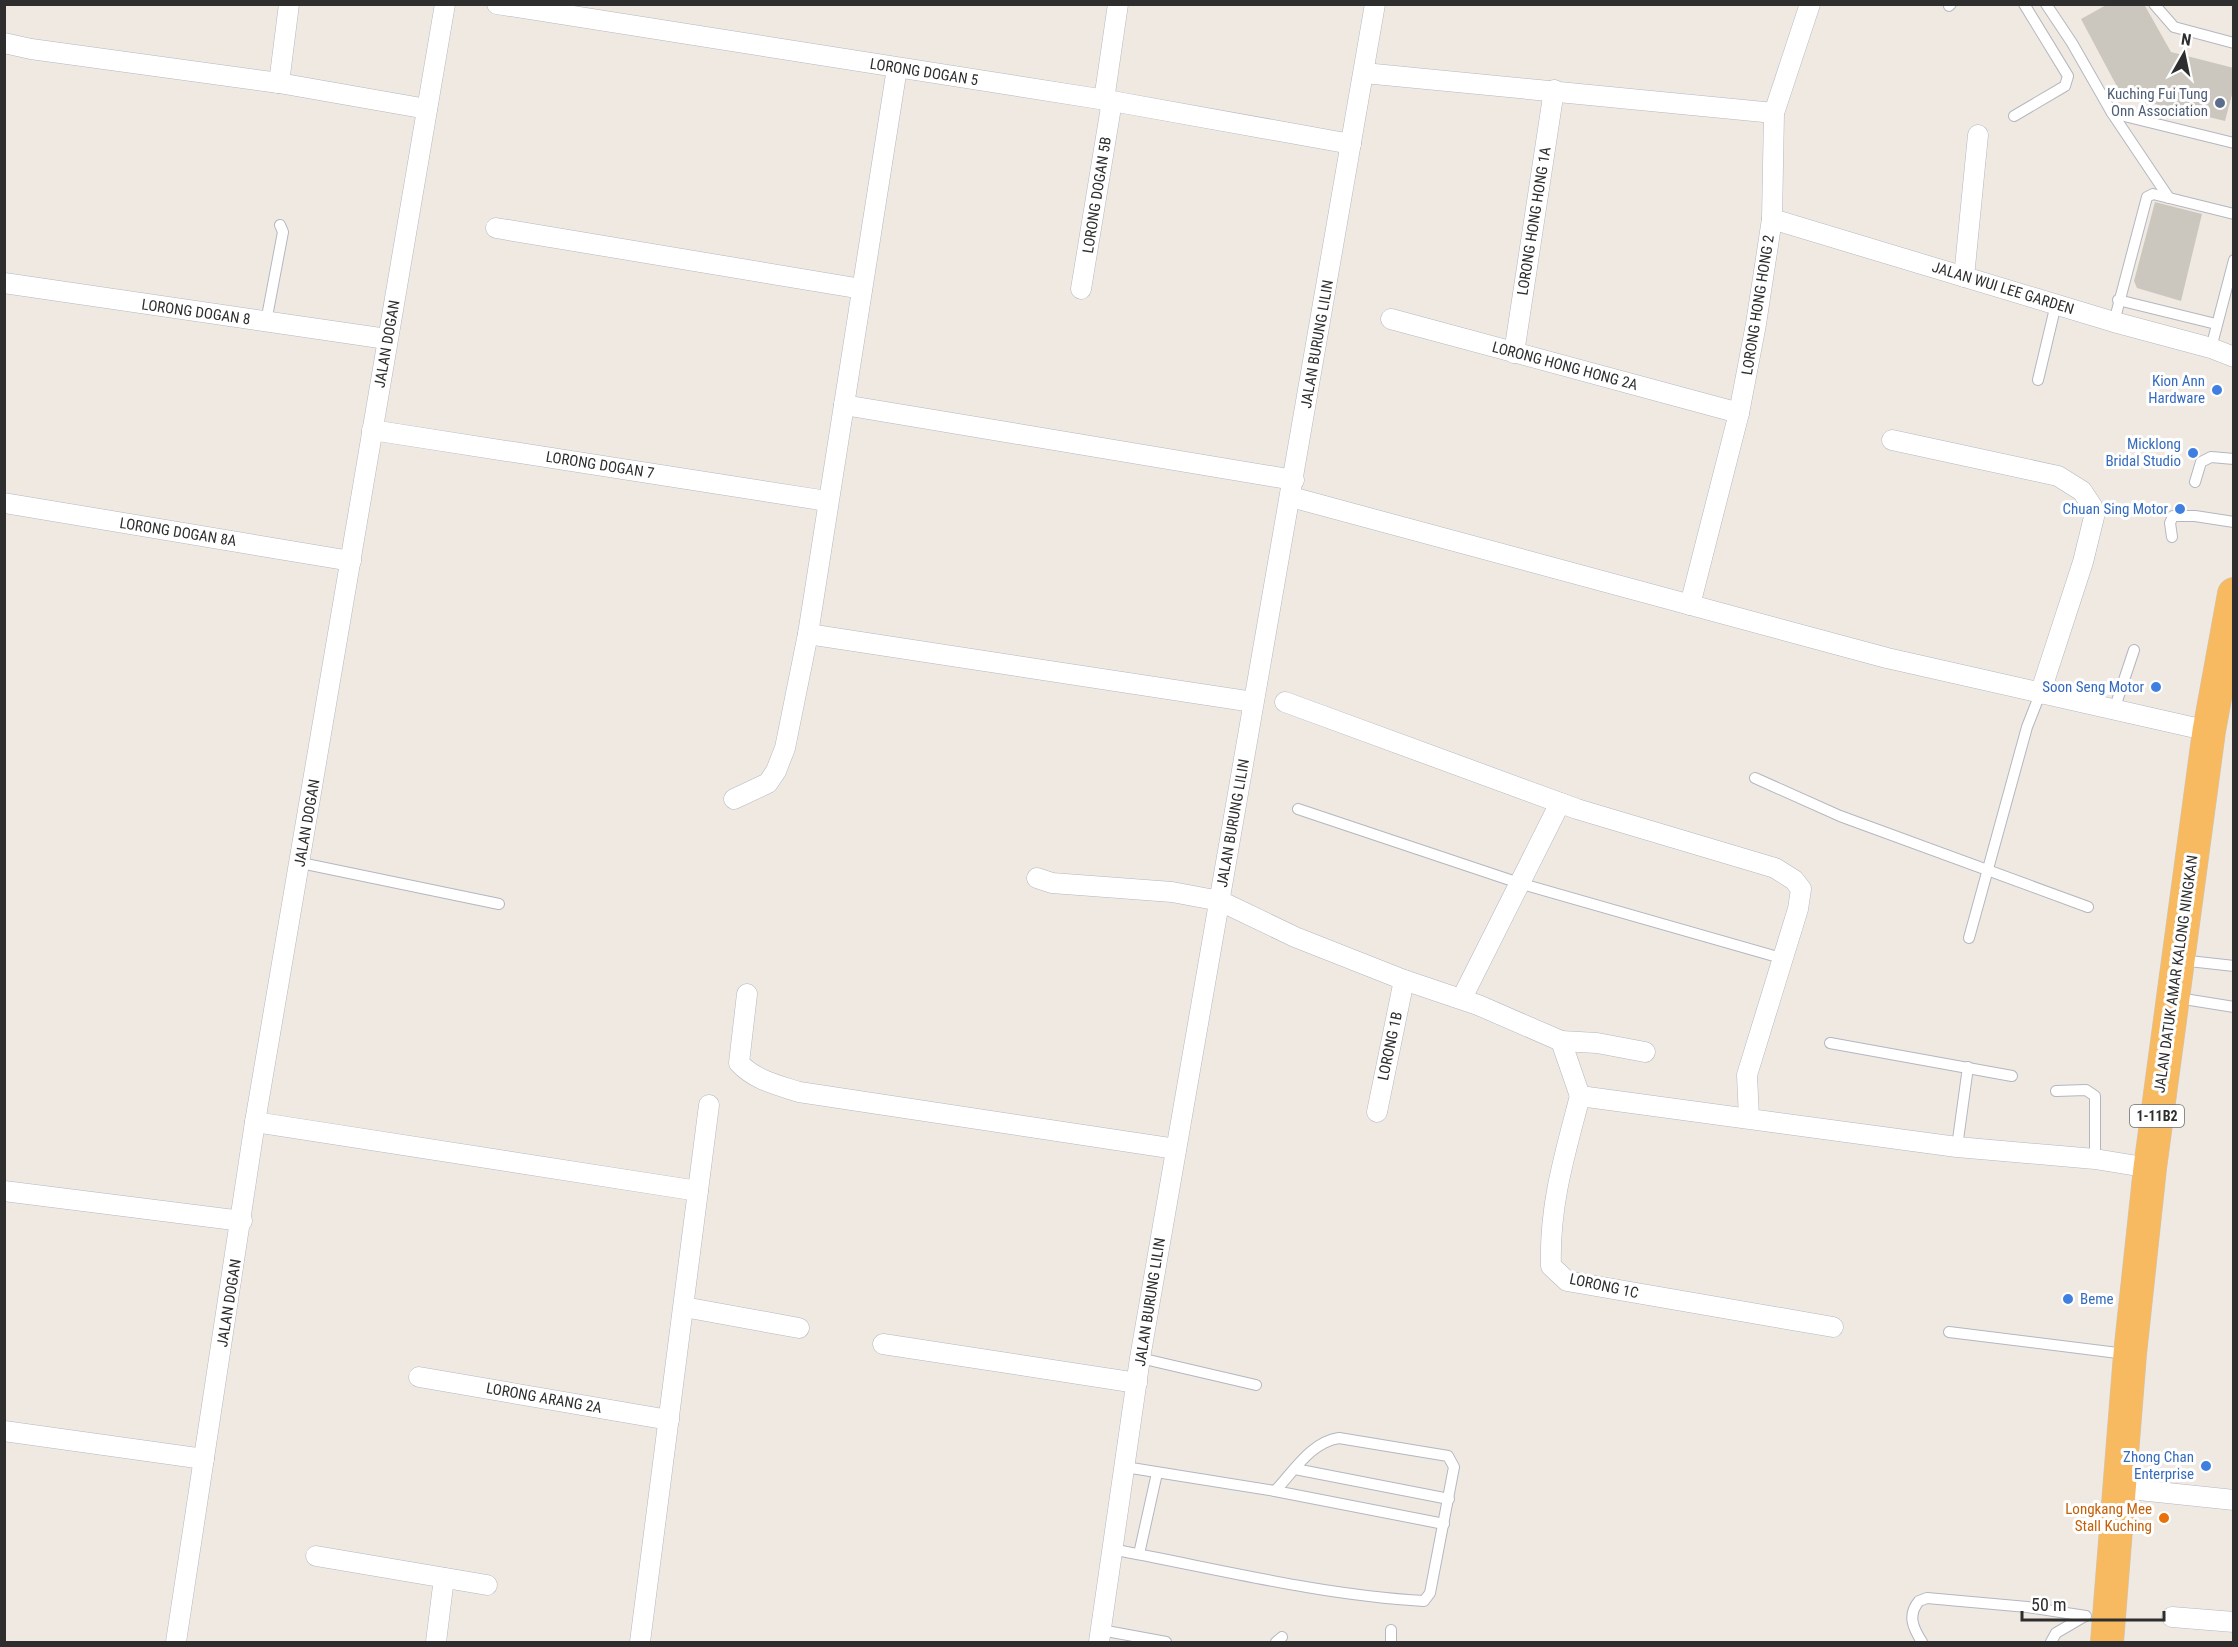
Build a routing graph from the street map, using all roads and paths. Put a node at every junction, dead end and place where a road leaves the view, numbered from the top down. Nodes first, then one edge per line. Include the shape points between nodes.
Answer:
1 (289, 4) edge
2 (445, 4) edge
3 (497, 4) edge
4 (1118, 4) edge
5 (1375, 4) edge
6 (1810, 4) edge
7 (2024, 4) edge
8 (2046, 4) edge
9 (2154, 4) edge
10 (4, 43) edge
11 (2234, 43) edge
12 (897, 68) junction
13 (1365, 73) junction
14 (279, 83) junction
15 (1554, 90) junction
16 (1108, 101) junction
17 (427, 109) junction
18 (1774, 113) junction
19 (2112, 113) junction
20 (2014, 116) dead end
21 (1978, 135) dead end
22 (2234, 143) edge
23 (1351, 144) junction
24 (2169, 198) junction
25 (2234, 214) edge
26 (1772, 219) junction
27 (279, 225) dead end
28 (496, 228) dead end
29 (2234, 260) edge
30 (1964, 277) junction
31 (4, 283) edge
32 (1081, 288) dead end
33 (862, 289) junction
34 (2118, 300) junction
35 (2056, 304) junction
36 (1390, 319) dead end
37 (266, 322) junction
38 (2114, 322) junction
39 (2216, 324) junction
40 (387, 339) junction
41 (2211, 348) junction
42 (1514, 352) junction
43 (2234, 357) edge
44 (2038, 380) dead end
45 (844, 405) junction
46 (1739, 413) junction
47 (372, 430) junction
48 (1892, 440) dead end
49 (2234, 459) edge
50 (2195, 482) dead end
51 (1292, 489) junction
52 (827, 501) junction
53 (4, 504) edge
54 (2234, 522) edge
55 (2172, 537) dead end
56 (351, 561) junction
57 (2234, 594) edge
58 (1690, 605) junction
59 (808, 634) junction
60 (2134, 650) dead end
61 (2040, 694) junction
62 (1253, 702) junction
63 (1285, 702) dead end
64 (2114, 710) junction
65 (2209, 731) junction
66 (1755, 778) dead end
67 (734, 799) dead end
68 (1560, 803) junction
69 (1298, 809) dead end
70 (301, 863) junction
71 (1988, 872) junction
72 (1037, 878) dead end
73 (1519, 883) junction
74 (1220, 901) junction
75 (499, 904) dead end
76 (2088, 908) dead end
77 (1969, 938) dead end
78 (1781, 958) junction
79 (2179, 960) junction
80 (2234, 966) edge
81 (1404, 980) junction
82 (747, 994) dead end
83 (2173, 997) junction
84 (1461, 998) junction
85 (2234, 1007) edge
86 (1561, 1041) junction
87 (1830, 1043) dead end
88 (1645, 1052) dead end
89 (1968, 1067) junction
90 (2012, 1076) dead end
91 (2056, 1090) dead end
92 (1580, 1096) junction
93 (709, 1105) dead end
94 (1377, 1112) dead end
95 (1749, 1118) junction
96 (255, 1122) junction
97 (1957, 1147) junction
98 (1176, 1149) junction
99 (2095, 1160) junction
100 (2150, 1167) junction
101 (4, 1191) edge
102 (698, 1191) junction
103 (242, 1221) junction
104 (684, 1307) junction
105 (799, 1328) dead end
106 (1833, 1328) dead end
107 (1949, 1332) dead end
108 (883, 1344) dead end
109 (2130, 1354) junction
110 (1140, 1358) junction
111 (419, 1377) dead end
112 (1137, 1383) junction
113 (1256, 1385) dead end
114 (669, 1420) junction
115 (4, 1431) edge
116 (204, 1459) junction
117 (1125, 1467) junction
118 (1295, 1469) junction
119 (1157, 1473) junction
120 (2120, 1488) junction
121 (1275, 1491) junction
122 (1449, 1499) junction
123 (2234, 1500) edge
124 (1444, 1524) junction
125 (1111, 1549) junction
126 (1138, 1554) junction
127 (316, 1556) dead end
128 (444, 1578) junction
129 (487, 1585) dead end
130 (2099, 1608) junction
131 (2172, 1617) dead end
132 (2234, 1622) edge
133 (1392, 1630) dead end
134 (1100, 1636) edge
135 (176, 1642) edge
136 (436, 1642) edge
137 (640, 1642) edge
138 (1166, 1642) edge
139 (1391, 1642) edge
140 (1922, 1642) edge
141 (2051, 1642) edge
142 (2108, 1642) edge

1 - 14 street
2 - 17 street, JALAN DOGAN
3 - 12 street, LORONG DOGAN 5
4 - 16 street, LORONG DOGAN 5B
5 - 13 street, JALAN BURUNG LILIN
6 - 18 street, LORONG HONG HONG 2
7 - 20 lane via 2068,76 2064,86
8 - 19 lane
9 - 11 lane via 2174,27
10 - 14 street
12 - 16 street, LORONG DOGAN 5
12 - 33 street
13 - 15 street
13 - 23 street, JALAN BURUNG LILIN
14 - 17 street
15 - 18 street
15 - 42 street, LORONG HONG HONG 1A
16 - 23 street, LORONG DOGAN 5
16 - 32 street, LORONG DOGAN 5B
17 - 40 street, JALAN DOGAN
18 - 26 street, LORONG HONG HONG 2
19 - 22 lane
19 - 24 lane
21 - 30 street
23 - 51 street, JALAN BURUNG LILIN
24 - 25 lane
24 - 34 lane via 2153,194 2145,201
26 - 30 street, JALAN WUI LEE GARDEN
26 - 46 street, LORONG HONG HONG 2
27 - 37 lane via 283,232
28 - 33 street
29 - 39 lane
30 - 35 street, JALAN WUI LEE GARDEN
31 - 37 street, LORONG DOGAN 8
33 - 45 street
34 - 38 lane
34 - 39 lane
35 - 38 street, JALAN WUI LEE GARDEN
35 - 44 lane
36 - 42 street, LORONG HONG HONG 2A
37 - 40 street, LORONG DOGAN 8
38 - 41 street, JALAN WUI LEE GARDEN
39 - 41 lane
40 - 47 street, JALAN DOGAN
41 - 43 street, JALAN WUI LEE GARDEN
42 - 46 street, LORONG HONG HONG 2A
45 - 51 street
45 - 52 street
46 - 58 street, LORONG HONG HONG 2
47 - 52 street, LORONG DOGAN 7
47 - 56 street, JALAN DOGAN
48 - 61 street via 2058,476 2082,491 2092,506 2094,517 2083,562
49 - 50 lane via 2211,458 2201,462
51 - 58 street
51 - 62 street, JALAN BURUNG LILIN
52 - 59 street
53 - 56 street, LORONG DOGAN 8A
54 - 55 lane via 2173,516
56 - 70 street, JALAN DOGAN
57 - 65 highway, JALAN DATUK AMAR KALONG NINGKAN / 1-11B2
58 - 61 street
59 - 62 street
59 - 67 street via 785,748 776,771 762,786
60 - 64 lane
61 - 64 street
61 - 71 lane via 2027,727
62 - 74 street, JALAN BURUNG LILIN
63 - 68 street
64 - 65 street
65 - 79 highway, JALAN DATUK AMAR KALONG NINGKAN / 1-11B2
66 - 71 lane via 1840,816
68 - 73 street
68 - 78 street via 1775,868 1794,880 1801,889 1798,909
69 - 73 lane
70 - 75 lane
70 - 96 street, JALAN DOGAN
71 - 76 lane
71 - 77 lane
72 - 74 street via 1052,883 1172,892
73 - 78 lane
73 - 84 street
74 - 81 street via 1295,937
74 - 98 street, JALAN BURUNG LILIN
78 - 95 street via 1747,1075
79 - 80 lane
79 - 83 highway, JALAN DATUK AMAR KALONG NINGKAN / 1-11B2
81 - 84 street
81 - 94 street, LORONG 1B
82 - 98 street via 739,1063 749,1073 772,1083 799,1092
83 - 85 lane
83 - 100 highway, JALAN DATUK AMAR KALONG NINGKAN / 1-11B2
84 - 86 street
86 - 88 street
86 - 92 street
87 - 89 lane
89 - 90 lane
89 - 97 lane
91 - 99 lane via 2086,1090 2095,1096
92 - 95 street
92 - 106 street, LORONG 1C via 1553,1202 1550,1232 1551,1266 1567,1281
93 - 102 street
95 - 97 street
96 - 102 street
96 - 103 street, JALAN DOGAN
97 - 99 street
98 - 110 street, JALAN BURUNG LILIN
99 - 100 street
100 - 109 highway, JALAN DATUK AMAR KALONG NINGKAN / 1-11B2
101 - 103 street
102 - 104 street
103 - 116 street, JALAN DOGAN
104 - 105 street
104 - 114 street
107 - 109 lane
108 - 112 street
109 - 120 highway, JALAN DATUK AMAR KALONG NINGKAN / 1-11B2
110 - 112 street, JALAN BURUNG LILIN
110 - 113 lane
111 - 114 street, LORONG ARANG 2A
112 - 117 street, JALAN BURUNG LILIN
114 - 137 street
115 - 116 street
116 - 135 street, JALAN DOGAN
117 - 119 lane
117 - 125 street, JALAN BURUNG LILIN
118 - 121 lane
118 - 122 lane
118 - 122 lane via 1311,1450 1326,1440 1339,1438 1448,1456 1455,1467
119 - 121 lane
119 - 126 lane
120 - 123 street
120 - 130 highway, JALAN DATUK AMAR KALONG NINGKAN / 1-11B2
121 - 124 lane
122 - 124 lane
124 - 126 lane via 1430,1593 1424,1601 1256,1579
125 - 126 lane
125 - 134 street, JALAN BURUNG LILIN
127 - 128 street
128 - 129 street
128 - 136 street
130 - 140 lane via 1927,1598 1919,1601 1912,1612 1914,1630
130 - 141 lane via 2056,1633
130 - 142 highway, JALAN DATUK AMAR KALONG NINGKAN / 1-11B2
131 - 132 street
133 - 139 lane
134 - 138 lane

